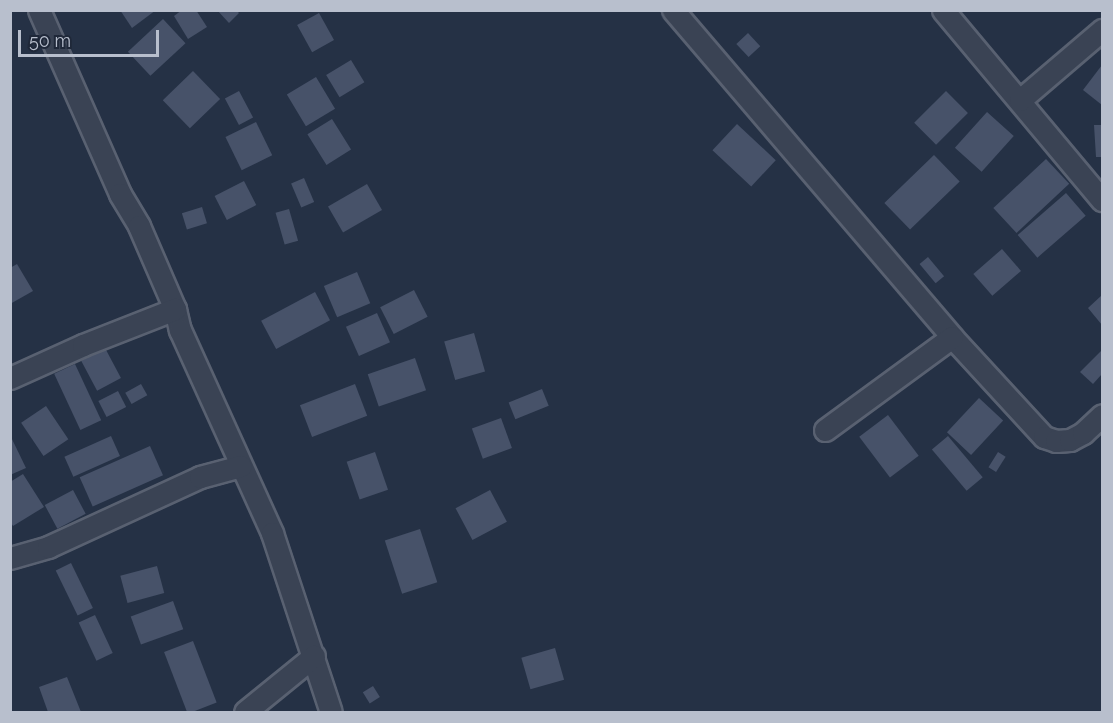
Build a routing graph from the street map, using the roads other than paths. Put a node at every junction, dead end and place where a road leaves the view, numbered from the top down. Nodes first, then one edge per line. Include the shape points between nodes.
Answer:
1 (39, 10) edge
2 (673, 10) edge
3 (943, 10) edge
4 (1102, 30) edge
5 (1020, 100) junction
6 (1102, 200) edge
7 (175, 309) junction
8 (952, 337) junction
9 (10, 378) edge
10 (1102, 415) edge
11 (825, 430) dead end
12 (241, 466) junction
13 (10, 558) edge
14 (314, 656) junction
15 (245, 712) edge
16 (331, 712) edge

1 - 7 street
2 - 8 street
3 - 5 street
4 - 5 street
5 - 6 street
7 - 9 street
7 - 12 street via 180,330
8 - 10 street via 1044,437 1070,440
8 - 11 street
12 - 13 street via 200,477 48,547
12 - 14 street via 272,533
14 - 15 street
14 - 16 street

